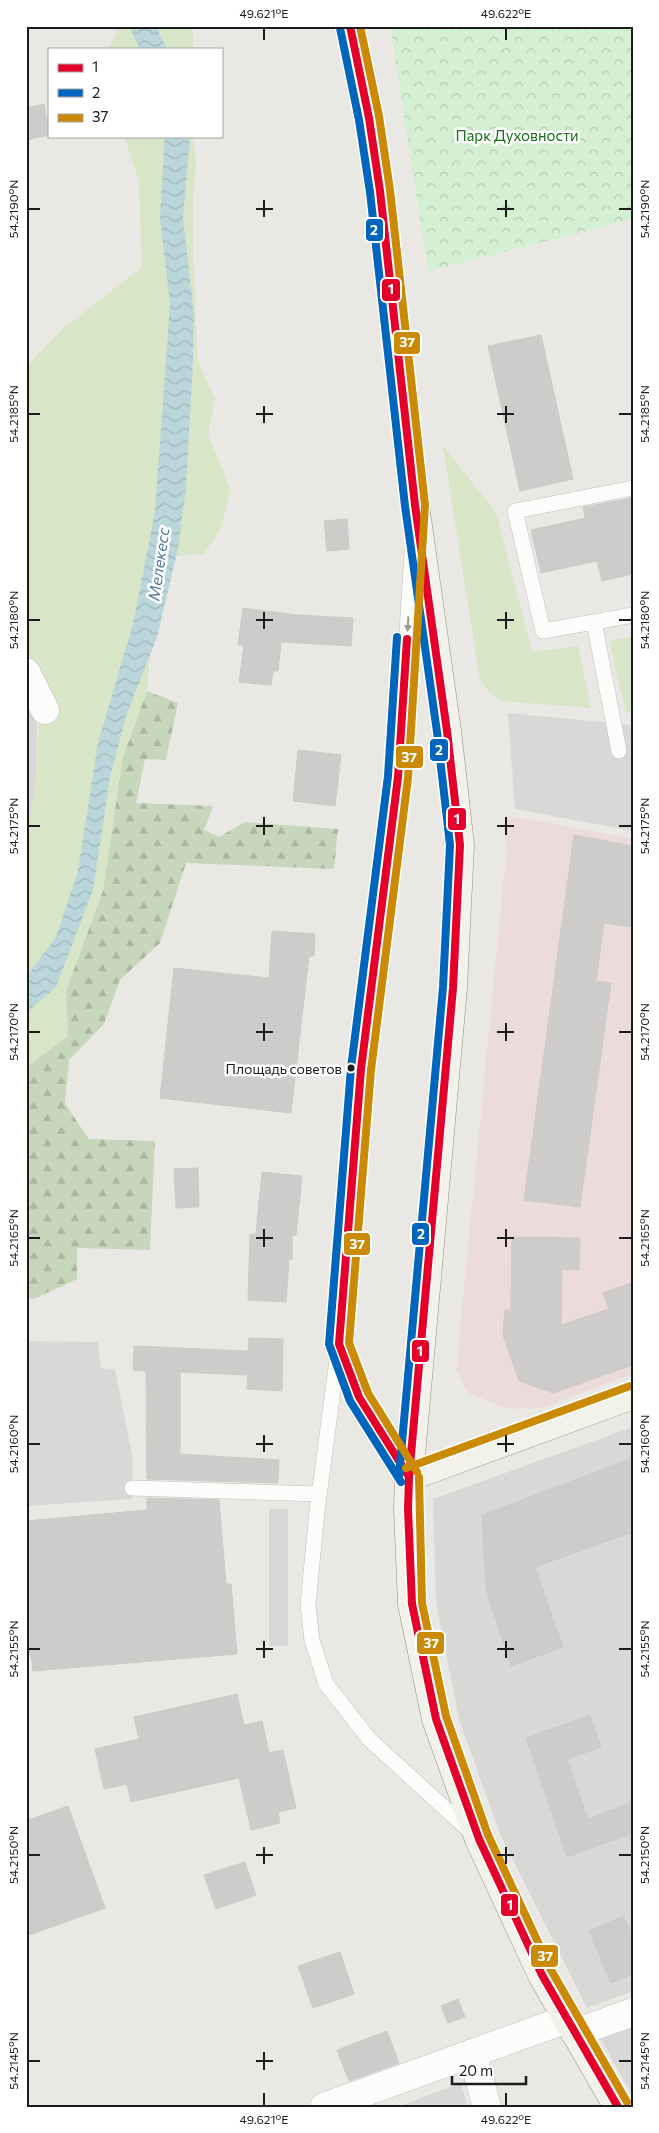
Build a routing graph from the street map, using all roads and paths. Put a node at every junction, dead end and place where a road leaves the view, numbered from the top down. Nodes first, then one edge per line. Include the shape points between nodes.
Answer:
1 (350, 26) edge
2 (633, 488) edge
3 (415, 505) junction
4 (633, 615) edge
5 (594, 622) junction
6 (26, 672) edge
7 (45, 710) dead end
8 (619, 751) dead end
9 (339, 1344) junction
10 (633, 1395) edge
11 (410, 1477) junction
12 (132, 1488) dead end
13 (319, 1494) junction
14 (479, 1839) junction
15 (633, 2012) edge
16 (571, 2026) junction
17 (472, 2052) junction
18 (366, 2099) edge
19 (324, 2107) edge
20 (487, 2107) edge
21 (618, 2107) edge

1 - 3 main road via 380,191
2 - 5 lane via 515,511 543,631
3 -> 9 lane via 398,777 362,1069
3 - 11 main road via 460,845 453,988
4 - 5 lane
5 - 8 lane
6 - 7 street
9 - 11 lane via 359,1397
9 - 13 lane
10 - 11 main road
11 - 14 main road via 408,1509 412,1604 436,1719
12 - 13 lane
13 - 14 lane via 308,1605 312,1640 326,1684 370,1740
14 - 16 main road via 542,1975
15 - 16 street
16 - 17 street
16 - 21 main road
17 - 18 street
17 - 20 street
18 - 19 street

